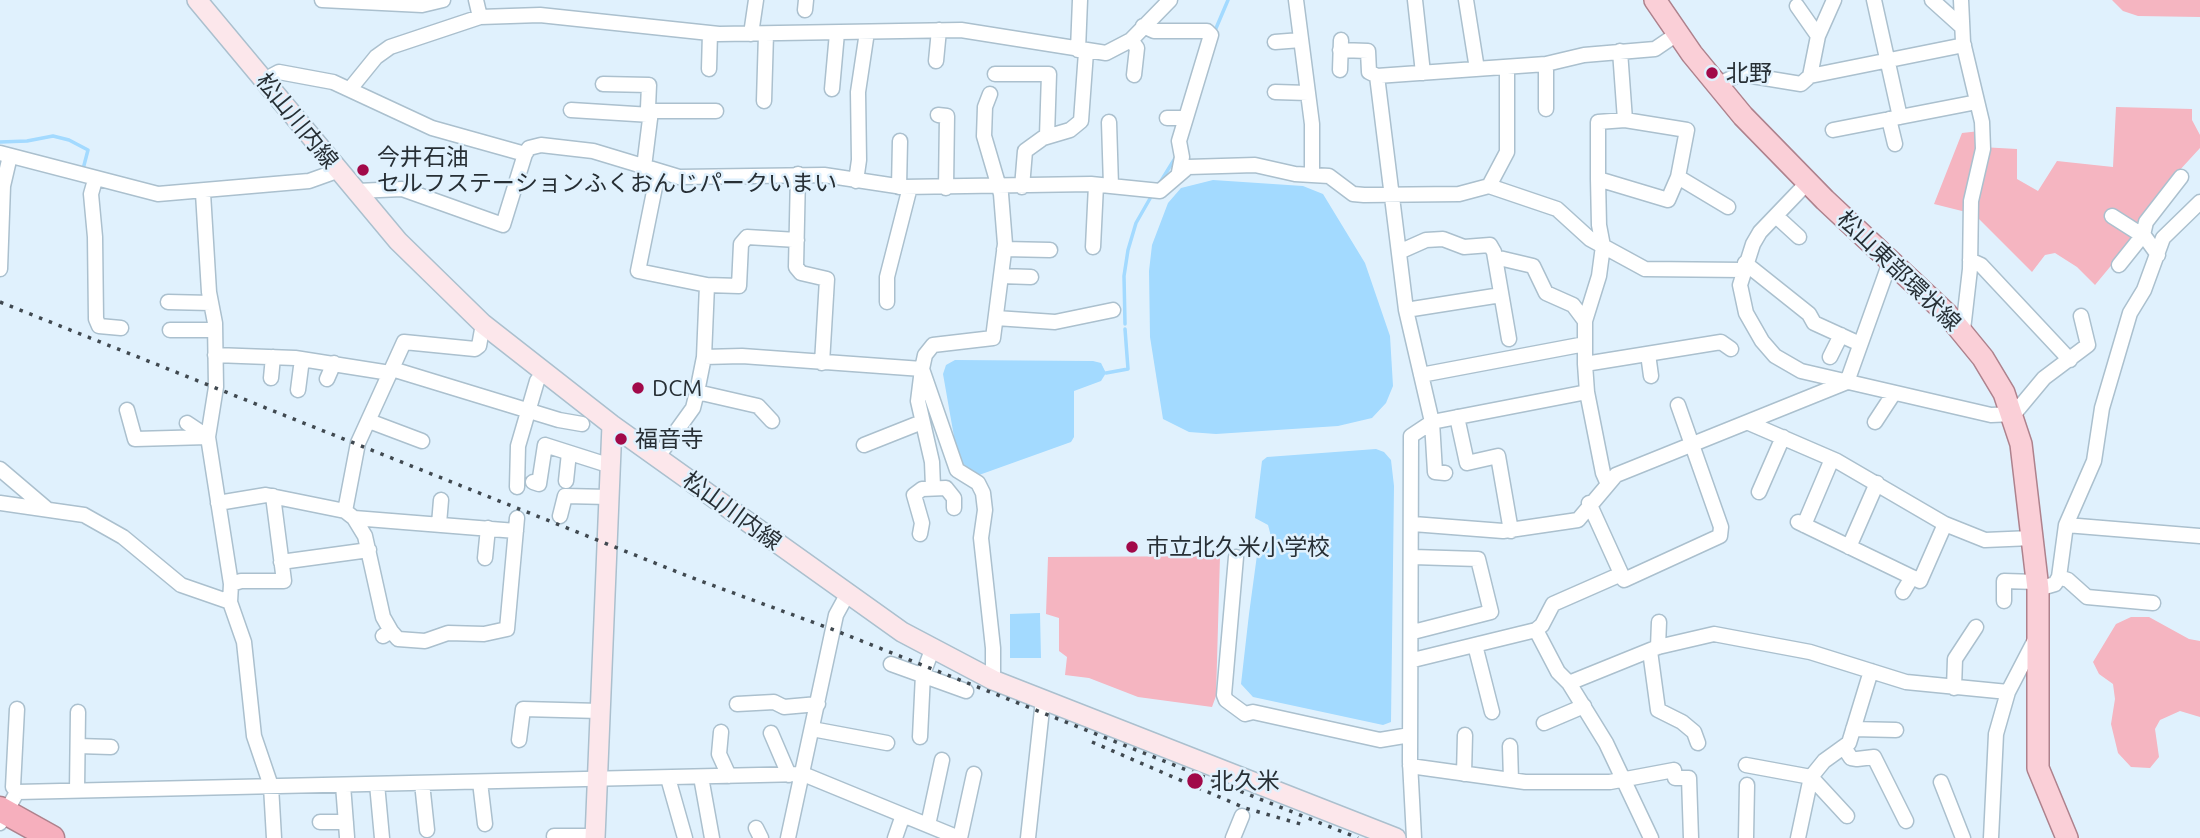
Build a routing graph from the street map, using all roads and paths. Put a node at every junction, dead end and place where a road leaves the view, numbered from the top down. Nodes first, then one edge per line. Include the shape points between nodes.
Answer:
1 (197, 0) edge
2 (322, 0) edge
3 (443, 0) edge
4 (475, 0) edge
5 (756, 0) edge
6 (1080, 0) edge
7 (1296, 0) edge
8 (1415, 0) edge
9 (1466, 0) edge
10 (1655, 0) edge
11 (1834, 0) edge
12 (1874, 0) edge
13 (1932, 0) edge
14 (1961, 0) edge
15 (1165, 2) edge
16 (1797, 6) dead end
17 (528, 7) edge
18 (480, 17) junction
19 (1143, 26) junction
20 (1962, 27) junction
21 (939, 30) junction
22 (867, 32) junction
23 (709, 33) junction
24 (837, 33) junction
25 (758, 34) junction
26 (1677, 34) junction
27 (1818, 36) junction
28 (1131, 40) junction
29 (1301, 40) junction
30 (1275, 42) dead end
31 (1964, 45) junction
32 (1082, 51) junction
33 (1620, 51) junction
34 (1886, 59) junction
35 (936, 61) dead end
36 (1546, 64) junction
37 (1507, 67) junction
38 (709, 69) dead end
39 (1477, 69) junction
40 (1340, 70) dead end
41 (1423, 73) junction
42 (995, 74) dead end
43 (1134, 75) dead end
44 (1377, 76) junction
45 (1810, 76) junction
46 (264, 80) junction
47 (603, 83) dead end
48 (1717, 85) junction
49 (350, 89) junction
50 (832, 89) dead end
51 (1275, 92) dead end
52 (1308, 93) junction
53 (990, 94) dead end
54 (764, 101) dead end
55 (1977, 102) junction
56 (1546, 109) dead end
57 (571, 110) dead end
58 (716, 111) dead end
59 (651, 113) junction
60 (938, 115) dead end
61 (1167, 118) dead end
62 (1186, 118) junction
63 (1894, 118) junction
64 (1625, 120) junction
65 (1109, 122) dead end
66 (1833, 130) dead end
67 (1046, 136) junction
68 (900, 141) dead end
69 (1895, 144) dead end
70 (525, 154) junction
71 (5, 155) edge
72 (651, 170) junction
73 (337, 171) junction
74 (1179, 172) junction
75 (798, 174) junction
76 (1312, 175) junction
77 (1678, 177) junction
78 (2181, 177) dead end
79 (1598, 179) junction
80 (95, 180) junction
81 (856, 181) junction
82 (1807, 183) junction
83 (1103, 185) junction
84 (1489, 186) junction
85 (904, 187) junction
86 (999, 187) junction
87 (1022, 187) junction
88 (946, 188) junction
89 (357, 191) junction
90 (203, 192) junction
91 (1391, 195) junction
92 (2200, 202) edge
93 (1728, 207) dead end
94 (1776, 216) junction
95 (2112, 216) dead end
96 (2143, 235) junction
97 (1799, 237) dead end
98 (797, 240) junction
99 (1603, 246) junction
100 (1093, 247) dead end
101 (1004, 249) junction
102 (1050, 250) dead end
103 (1399, 252) junction
104 (2158, 255) junction
105 (1495, 257) junction
106 (1891, 259) junction
107 (1970, 260) junction
108 (2119, 265) dead end
109 (1744, 266) junction
110 (0, 269) edge
111 (1001, 276) junction
112 (1031, 277) dead end
113 (706, 285) junction
114 (1501, 295) junction
115 (168, 302) dead end
116 (887, 302) dead end
117 (211, 303) junction
118 (1113, 310) dead end
119 (1406, 310) junction
120 (2081, 316) dead end
121 (996, 318) junction
122 (1586, 321) junction
123 (483, 324) junction
124 (121, 328) dead end
125 (170, 330) dead end
126 (215, 330) junction
127 (1963, 330) junction
128 (1840, 335) junction
129 (1509, 339) dead end
130 (1585, 344) junction
131 (1860, 344) junction
132 (1731, 349) dead end
133 (1648, 354) junction
134 (215, 355) junction
135 (273, 357) junction
136 (704, 357) junction
137 (1830, 357) dead end
138 (302, 359) junction
139 (2070, 360) junction
140 (334, 363) junction
141 (822, 363) junction
142 (1585, 364) junction
143 (922, 369) junction
144 (391, 371) junction
145 (543, 373) junction
146 (1421, 375) junction
147 (1651, 376) dead end
148 (271, 378) dead end
149 (327, 379) dead end
150 (1847, 382) junction
151 (296, 385) dead end
152 (697, 392) junction
153 (1587, 392) junction
154 (1895, 393) junction
155 (1678, 405) dead end
156 (528, 409) junction
157 (127, 410) dead end
158 (2014, 414) junction
159 (1457, 417) junction
160 (369, 421) junction
161 (772, 421) dead end
162 (922, 422) junction
163 (1432, 422) junction
164 (1875, 422) dead end
165 (187, 423) dead end
166 (1749, 423) junction
167 (582, 424) dead end
168 (612, 425) junction
169 (208, 437) junction
170 (1783, 437) junction
171 (422, 441) dead end
172 (864, 445) dead end
173 (1690, 446) junction
174 (569, 453) junction
175 (657, 458) junction
176 (1832, 459) junction
177 (611, 466) junction
178 (0, 469) edge
179 (1445, 473) dead end
180 (566, 481) dead end
181 (533, 482) dead end
182 (1607, 482) junction
183 (1877, 483) junction
184 (517, 487) dead end
185 (933, 487) junction
186 (1759, 492) dead end
187 (273, 496) junction
188 (609, 497) junction
189 (441, 500) dead end
190 (0, 503) edge
191 (218, 503) junction
192 (1589, 503) junction
193 (954, 508) dead end
194 (47, 509) junction
195 (350, 515) junction
196 (561, 516) dead end
197 (478, 523) junction
198 (439, 524) junction
199 (1413, 524) junction
200 (1945, 524) junction
201 (2066, 525) junction
202 (1511, 531) junction
203 (920, 534) dead end
204 (2200, 536) edge
205 (2032, 538) junction
206 (1849, 547) junction
207 (369, 550) junction
208 (1236, 557) dead end
209 (1413, 557) junction
210 (485, 558) dead end
211 (281, 562) junction
212 (1619, 575) junction
213 (1912, 577) junction
214 (2059, 577) junction
215 (231, 584) junction
216 (2038, 585) junction
217 (1903, 592) dead end
218 (848, 593) junction
219 (2004, 601) dead end
220 (230, 602) junction
221 (2153, 603) dead end
222 (1659, 622) dead end
223 (1976, 627) dead end
224 (1536, 630) junction
225 (1413, 632) junction
226 (2039, 633) junction
227 (1475, 645) junction
228 (1654, 649) junction
229 (932, 650) junction
230 (1413, 660) junction
231 (891, 664) dead end
232 (1871, 671) junction
233 (923, 674) junction
234 (993, 680) junction
235 (1569, 683) junction
236 (1954, 688) junction
237 (966, 691) dead end
238 (2008, 692) junction
239 (1043, 700) junction
240 (737, 704) dead end
241 (818, 704) junction
242 (1584, 706) junction
243 (17, 709) dead end
244 (600, 711) junction
245 (78, 712) dead end
246 (1492, 712) dead end
247 (1544, 723) dead end
248 (813, 729) junction
249 (1853, 729) junction
250 (1896, 730) dead end
251 (721, 732) dead end
252 (771, 733) dead end
253 (1410, 735) junction
254 (1465, 735) dead end
255 (920, 737) dead end
256 (519, 740) dead end
257 (887, 743) dead end
258 (1698, 743) dead end
259 (78, 746) junction
260 (1510, 746) dead end
261 (111, 747) dead end
262 (1845, 748) junction
263 (942, 760) dead end
264 (1746, 765) dead end
265 (1410, 766) junction
266 (974, 774) dead end
267 (1464, 774) junction
268 (796, 775) junction
269 (729, 776) junction
270 (701, 777) junction
271 (1811, 777) junction
272 (668, 778) junction
273 (597, 780) junction
274 (1511, 780) junction
275 (1625, 780) junction
276 (480, 782) junction
277 (1941, 782) dead end
278 (422, 783) junction
279 (377, 784) junction
280 (344, 785) junction
281 (1747, 785) dead end
282 (271, 786) junction
283 (77, 790) junction
284 (5, 813) edge
285 (903, 816) junction
286 (1242, 816) dead end
287 (1847, 816) dead end
288 (1906, 821) dead end
289 (320, 822) dead end
290 (485, 824) dead end
291 (928, 825) junction
292 (346, 830) edge
293 (427, 830) dead end
294 (554, 836) dead end
295 (595, 837) edge
296 (18, 838) edge
297 (52, 838) edge
298 (274, 838) edge
299 (382, 838) edge
300 (685, 838) edge
301 (712, 838) edge
302 (788, 838) edge
303 (895, 838) edge
304 (959, 838) edge
305 (1028, 838) edge
306 (1233, 838) edge
307 (1396, 838) edge
308 (1414, 838) edge
309 (1651, 838) edge
310 (1691, 838) edge
311 (1746, 838) edge
312 (1798, 838) edge
313 (1963, 838) edge
314 (1991, 838) edge
315 (2067, 838) edge

1 - 46 main road, 松山川内線
2 - 3 street via 422,5
4 - 18 street
5 - 25 street
6 - 32 street
7 - 29 street
8 - 41 street
9 - 39 street
10 - 26 main road, 松山東部環状線
11 - 27 street
12 - 34 street
13 - 20 street
14 - 20 street
15 - 19 street
16 - 27 street
17 - 18 street
17 - 23 street
18 - 49 street via 390,47
19 - 28 street
19 - 62 street via 1208,30 1211,35
20 - 31 street
21 - 22 street
21 - 32 street via 977,32
21 - 35 street
22 - 24 street
22 - 81 street via 858,92
23 - 25 street
23 - 38 street
24 - 25 street
24 - 50 street
25 - 54 street
26 - 33 street via 1655,49
26 - 48 main road, 松山東部環状線
27 - 45 street
28 - 32 street via 1106,53
28 - 43 street via 1138,48
29 - 30 street
29 - 52 street
31 - 34 street
31 - 55 street
32 - 67 street via 1081,121 1070,130
33 - 36 street
33 - 64 street
34 - 45 street
34 - 63 street
36 - 37 street
36 - 56 street
37 - 39 street
37 - 84 street via 1507,152
39 - 41 street
40 - 44 street via 1341,45 1368,51 1369,72
41 - 44 street
42 - 67 street via 1049,74
44 - 91 street
45 - 48 street via 1794,83 1740,74
46 - 49 street via 279,72
46 - 73 main road, 松山川内線
47 - 59 street via 649,86
48 - 82 main road, 松山東部環状線
49 - 70 street via 432,128
51 - 52 street
52 - 76 street
53 - 86 street via 984,136
55 - 63 street
55 - 107 street via 1983,149 1971,201
57 - 59 street
58 - 59 street
59 - 72 street
60 - 88 street via 947,116
61 - 62 street
62 - 74 street via 1179,141
63 - 66 street
63 - 69 street
64 - 77 street via 1687,130
64 - 79 street via 1598,122
65 - 83 street
67 - 87 street via 1025,152
68 - 85 street
70 - 72 street via 533,146 593,150
70 - 89 street via 503,225 402,189
71 - 80 street
71 - 110 street
72 - 75 street via 717,178
72 - 113 street via 638,271
73 - 89 main road, 松山川内線
73 - 90 street via 309,181
74 - 76 street via 1209,164 1255,165
74 - 83 street via 1160,191
75 - 81 street
75 - 98 street
76 - 91 street via 1329,176 1353,194
77 - 79 street via 1668,200
77 - 93 street
78 - 96 street via 2146,222
79 - 99 street
80 - 90 street via 158,194
80 - 124 street via 91,194 96,319 99,327
81 - 85 street
82 - 94 street
82 - 106 main road, 松山東部環状線
83 - 87 street
83 - 100 street
84 - 91 street via 1459,194
84 - 99 street via 1557,209
85 - 88 street
85 - 116 street via 887,277
86 - 87 street
86 - 88 street
86 - 101 street
89 - 123 main road, 松山川内線 via 398,241
90 - 117 street
91 - 103 street
92 - 104 street via 2163,238
94 - 97 street
94 - 109 street via 1760,232
95 - 96 street
96 - 104 street
96 - 108 street
98 - 113 street via 747,237 741,244 739,286
98 - 141 street via 797,271 827,279
99 - 109 street via 1653,271
99 - 122 street
101 - 102 street
101 - 111 street
103 - 105 street via 1426,240 1443,239 1464,247 1490,245
103 - 119 street
104 - 201 street via 2120,339 2094,461
105 - 114 street
105 - 122 street via 1533,266 1546,293 1573,305
106 - 127 main road, 松山東部環状線
106 - 131 street
107 - 127 street
107 - 139 street via 1981,265
109 - 128 street via 1809,314 1814,323
109 - 150 street via 1740,285 1746,313 1775,356 1801,372
111 - 112 street
111 - 121 street
113 - 136 street
114 - 119 street
114 - 129 street
115 - 117 street
117 - 126 street
118 - 121 street via 1055,322
119 - 146 street
120 - 139 street via 2088,345
121 - 143 street via 993,338 933,345
122 - 130 street
123 - 144 street via 475,349 404,342
123 - 145 main road, 松山川内線
125 - 126 street
126 - 134 street
127 - 158 main road, 松山東部環状線 via 1996,376
128 - 131 street
128 - 137 street
130 - 142 street
130 - 146 street
131 - 150 street
132 - 133 street via 1721,342
133 - 142 street
133 - 147 street
134 - 135 street
134 - 169 street via 216,387
135 - 138 street
135 - 148 street
136 - 141 street
136 - 152 street
138 - 140 street
138 - 151 street
139 - 158 street via 2044,377
140 - 144 street
140 - 149 street
141 - 143 street
142 - 153 street
143 - 162 street via 918,401
143 - 234 street via 957,470 978,483 983,493 981,538
144 - 156 street
144 - 160 street
145 - 156 street
145 - 168 main road, 松山川内線
146 - 163 street
150 - 154 street
150 - 166 street
152 - 161 street via 758,406
152 - 175 street via 693,408
153 - 159 street
153 - 182 street
154 - 158 street via 1991,415
154 - 164 street
155 - 173 street
156 - 167 street
156 - 184 street via 518,446
157 - 169 street via 135,439
158 - 205 main road, 松山東部環状線
159 - 163 street
159 - 202 street via 1467,463 1498,456
160 - 171 street
160 - 195 street via 358,443
162 - 172 street
162 - 185 street
163 - 179 street via 1435,472
163 - 199 street via 1411,436
165 - 169 street
166 - 170 street
166 - 173 street
168 - 175 main road, 松山川内線
168 - 177 main road
169 - 191 street
170 - 176 street
170 - 186 street
173 - 182 street
173 - 212 street via 1721,527 1720,536 1624,580
174 - 177 street
174 - 180 street
174 - 181 street via 545,445 539,484
175 - 218 main road, 松山川内線
176 - 183 street
176 - 206 street via 1801,523
177 - 188 main road
178 - 194 street
182 - 192 street
183 - 200 street
183 - 206 street
185 - 193 street via 950,491
185 - 203 street via 914,495 922,523
187 - 191 street via 256,494
187 - 195 street
187 - 211 street
188 - 196 street via 565,496
188 - 244 main road
189 - 198 street
190 - 194 street
191 - 215 street
192 - 202 street via 1578,520
192 - 212 street
194 - 220 street via 84,515 123,537 181,584
195 - 198 street
195 - 207 street
197 - 198 street
197 - 207 street via 516,524 507,629 448,633 425,641 387,634
197 - 210 street
199 - 202 street
199 - 209 street
200 - 205 street via 1985,540
200 - 213 street via 1920,581
201 - 204 street
201 - 214 street
205 - 216 main road, 松山東部環状線
206 - 213 street
207 - 211 street
208 - 253 street via 1226,700 1245,714 1380,740
209 - 225 street
209 - 225 street via 1478,559 1491,612
211 - 215 street via 284,581
212 - 224 street via 1553,604
213 - 217 street
214 - 216 street via 2055,584
214 - 221 street via 2087,597
215 - 220 street
216 - 219 street via 2004,581
216 - 226 main road, 松山東部環状線
218 - 229 main road, 松山川内線
218 - 241 street via 836,615
220 - 282 street via 244,642 254,736
222 - 228 street
223 - 236 street via 1955,659
224 - 227 street
224 - 235 street via 1558,672
225 - 230 street
226 - 238 street
226 - 315 main road, 松山東部環状線 via 2038,768
227 - 230 street
227 - 246 street
228 - 232 street via 1703,634 1726,635 1810,652
228 - 235 street
228 - 258 street via 1658,710 1682,722
229 - 233 street
229 - 234 main road, 松山川内線
230 - 253 street
231 - 233 street
232 - 236 street via 1906,682
232 - 249 street
233 - 237 street
233 - 255 street
234 - 239 main road, 松山川内線
235 - 242 street
236 - 238 street
238 - 314 street via 1996,734
239 - 305 street
239 - 307 main road, 松山川内線
240 - 241 street
241 - 248 street
242 - 247 street
242 - 275 street
243 - 284 street via 13,787
244 - 256 street via 523,709
244 - 273 main road
245 - 259 street
248 - 257 street
248 - 268 street
249 - 250 street
249 - 262 street
251 - 269 street via 719,754
252 - 268 street
253 - 265 street
254 - 267 street
259 - 261 street
259 - 283 street
260 - 274 street
262 - 271 street via 1824,761
262 - 288 street via 1851,758 1874,757
263 - 291 street
264 - 271 street
265 - 267 street
265 - 308 street
266 - 304 street
267 - 274 street
268 - 269 street
268 - 285 street
268 - 302 street
269 - 270 street
270 - 272 street
270 - 301 street
271 - 287 street
271 - 312 street
272 - 273 street
272 - 300 street
273 - 276 street
273 - 295 main road
274 - 275 street
275 - 309 street
275 - 310 street via 1674,770 1675,778 1689,778
276 - 278 street
276 - 290 street
277 - 313 street
278 - 279 street
278 - 293 street
279 - 280 street
279 - 299 street
280 - 282 street
280 - 292 street
281 - 311 street
282 - 283 street
282 - 298 street
283 - 284 street
284 - 296 highway
284 - 297 highway
285 - 291 street
285 - 303 street
286 - 306 street
289 - 292 street
291 - 304 street
294 - 295 street

